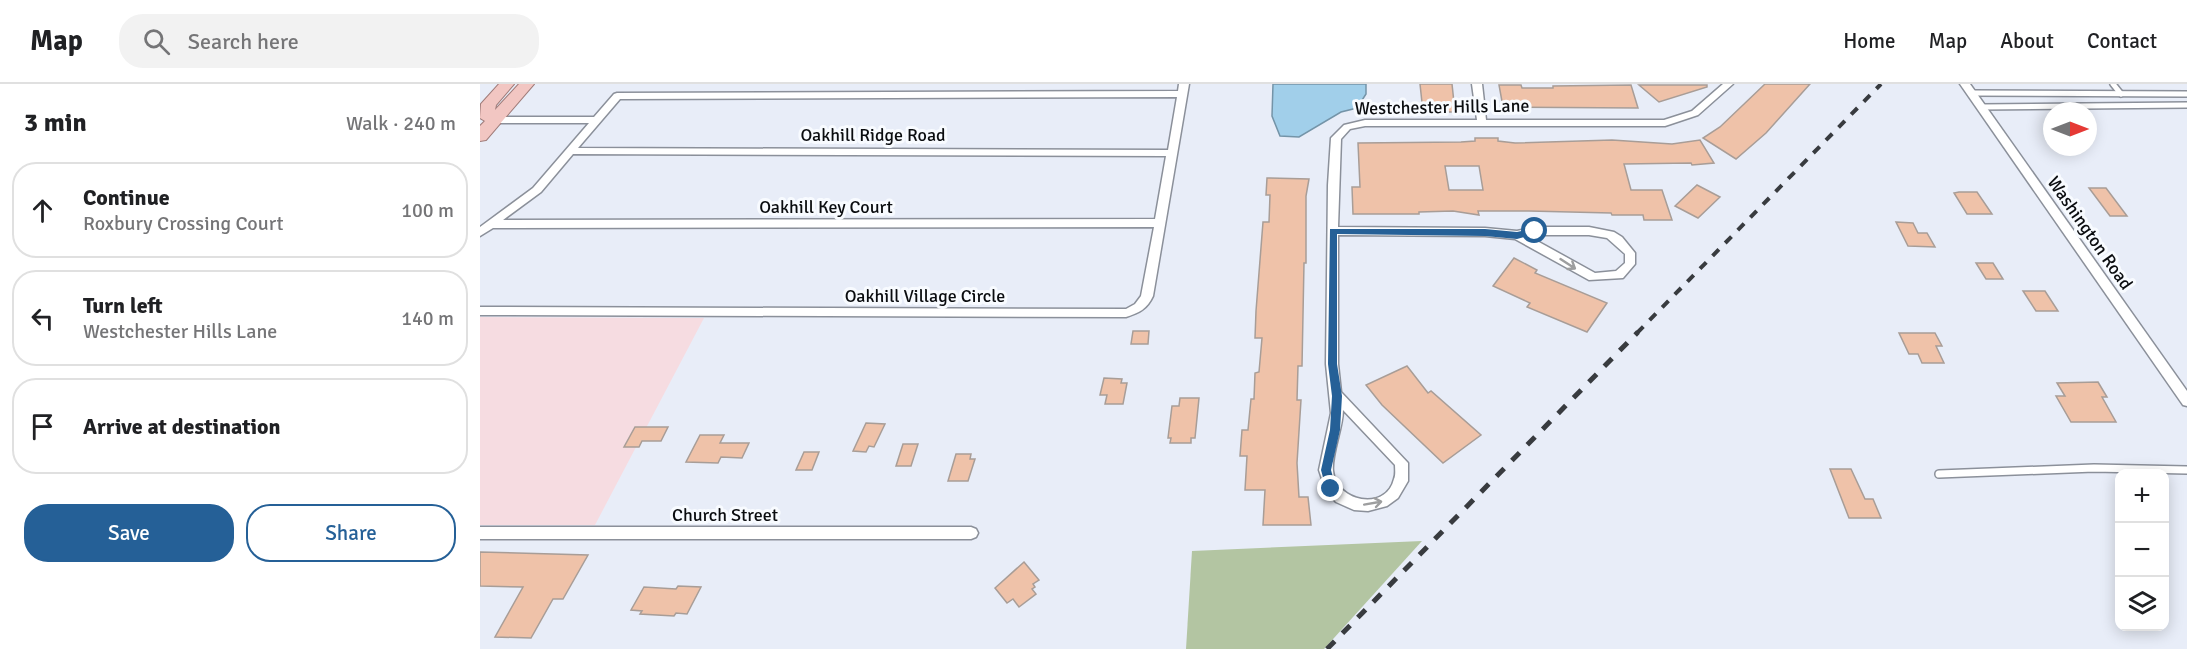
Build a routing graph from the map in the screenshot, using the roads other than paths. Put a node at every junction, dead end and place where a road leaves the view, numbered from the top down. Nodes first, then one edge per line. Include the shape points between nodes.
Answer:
1 (492, 84) edge
2 (507, 84) edge
3 (527, 84) edge
4 (1477, 84) edge
5 (1728, 84) edge
6 (2113, 84) edge
7 (1969, 88) edge
8 (1183, 89) edge
9 (2121, 94) junction
10 (2187, 94) edge
11 (480, 97) edge
12 (2187, 105) edge
13 (1982, 107) junction
14 (495, 120) junction
15 (596, 120) junction
16 (1482, 123) junction
17 (480, 136) edge
18 (573, 151) junction
19 (1172, 153) junction
20 (492, 224) junction
21 (1161, 224) junction
22 (1333, 231) junction
23 (480, 232) edge
24 (1517, 236) junction
25 (480, 311) edge
26 (1337, 396) junction
27 (2187, 401) edge
28 (2187, 470) edge
29 (1939, 474) dead end
30 (480, 533) edge
31 (971, 533) dead end

1 - 11 highway
2 - 14 highway via 486,108 486,115
3 - 14 highway
4 - 16 street
5 - 16 street, Westchester Hills Lane via 1695,113 1665,123
6 - 9 lane
7 - 9 lane
7 - 13 street, Washington Road
8 - 15 street via 617,96
8 - 19 street, Oakhill Village Circle
9 - 10 lane
12 - 13 lane
13 - 27 street, Washington Road
14 - 15 street
14 - 17 highway
15 - 18 street
16 - 22 street, Westchester Hills Lane via 1365,123 1340,131 1336,138
18 - 19 street, Oakhill Ridge Road
18 - 20 street via 537,190
19 - 21 street, Oakhill Village Circle
20 - 21 street, Oakhill Key Court
20 - 23 street
21 - 25 street, Oakhill Village Circle via 1148,296 1139,308 1126,313
22 - 24 street via 1485,232
22 - 26 street, Westchester Hills Lane via 1332,364
24 -> 24 street via 1593,277 1619,275 1631,260 1625,246 1599,232 1535,231
26 -> 26 street, Westchester Hills Lane via 1335,430 1326,470 1331,489 1348,502 1382,502 1398,490 1402,463
28 - 29 lane via 2054,468
30 - 31 street, Church Street

